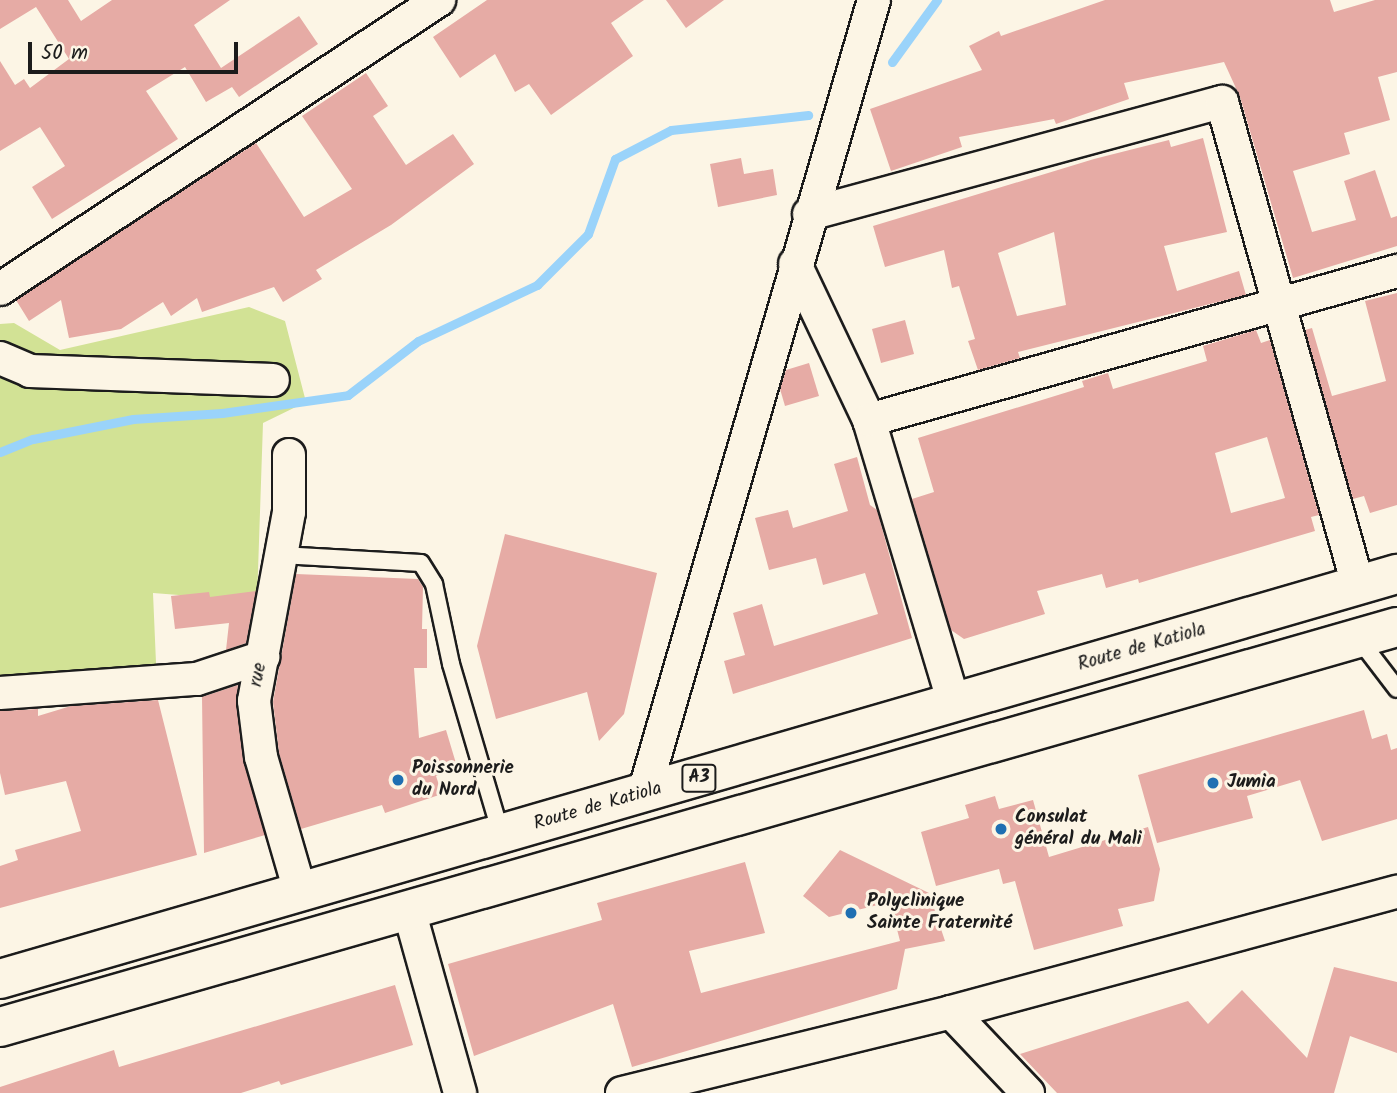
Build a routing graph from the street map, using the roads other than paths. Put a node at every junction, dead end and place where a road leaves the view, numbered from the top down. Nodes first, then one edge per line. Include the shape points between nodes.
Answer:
1 (439, 0) edge
2 (874, 0) edge
3 (809, 214) junction
4 (795, 264) junction
5 (1397, 271) edge
6 (0, 289) edge
7 (1278, 304) junction
8 (0, 358) edge
9 (273, 380) dead end
10 (869, 420) junction
11 (289, 455) dead end
12 (281, 555) junction
13 (1397, 574) edge
14 (1358, 585) junction
15 (1397, 626) edge
16 (1358, 638) junction
17 (263, 657) junction
18 (1397, 689) edge
19 (0, 693) edge
20 (954, 703) junction
21 (645, 793) junction
22 (501, 834) junction
23 (300, 891) junction
24 (1397, 892) edge
25 (409, 909) junction
26 (0, 979) edge
27 (951, 1012) junction
28 (0, 1027) edge
29 (674, 1085) edge
30 (460, 1093) edge
31 (622, 1093) edge
32 (1028, 1093) edge

1 - 6 street
2 - 3 street
3 - 4 street
3 - 7 street via 1219,101
4 - 10 street
4 - 21 street
5 - 7 street
7 - 10 street
7 - 14 street
8 - 9 street via 30,371
10 - 20 street
11 - 12 street, rue via 289,512
12 - 17 street, rue
12 - 22 lane via 421,563 434,584 451,664
13 - 14 highway, Route de Katiola / A3
14 - 20 highway, Route de Katiola / A3
15 - 16 highway, A3
16 - 18 lane
16 - 25 highway, A3
17 - 19 street via 197,679
17 - 23 street, rue via 254,701 261,758
20 - 21 highway, Route de Katiola / A3
21 - 22 highway, Route de Katiola / A3
22 - 23 highway, Route de Katiola / A3
23 - 26 highway, Route de Katiola / A3
24 - 27 street
25 - 28 highway, A3
25 - 30 street
27 - 29 street
27 - 32 street
29 - 31 street

